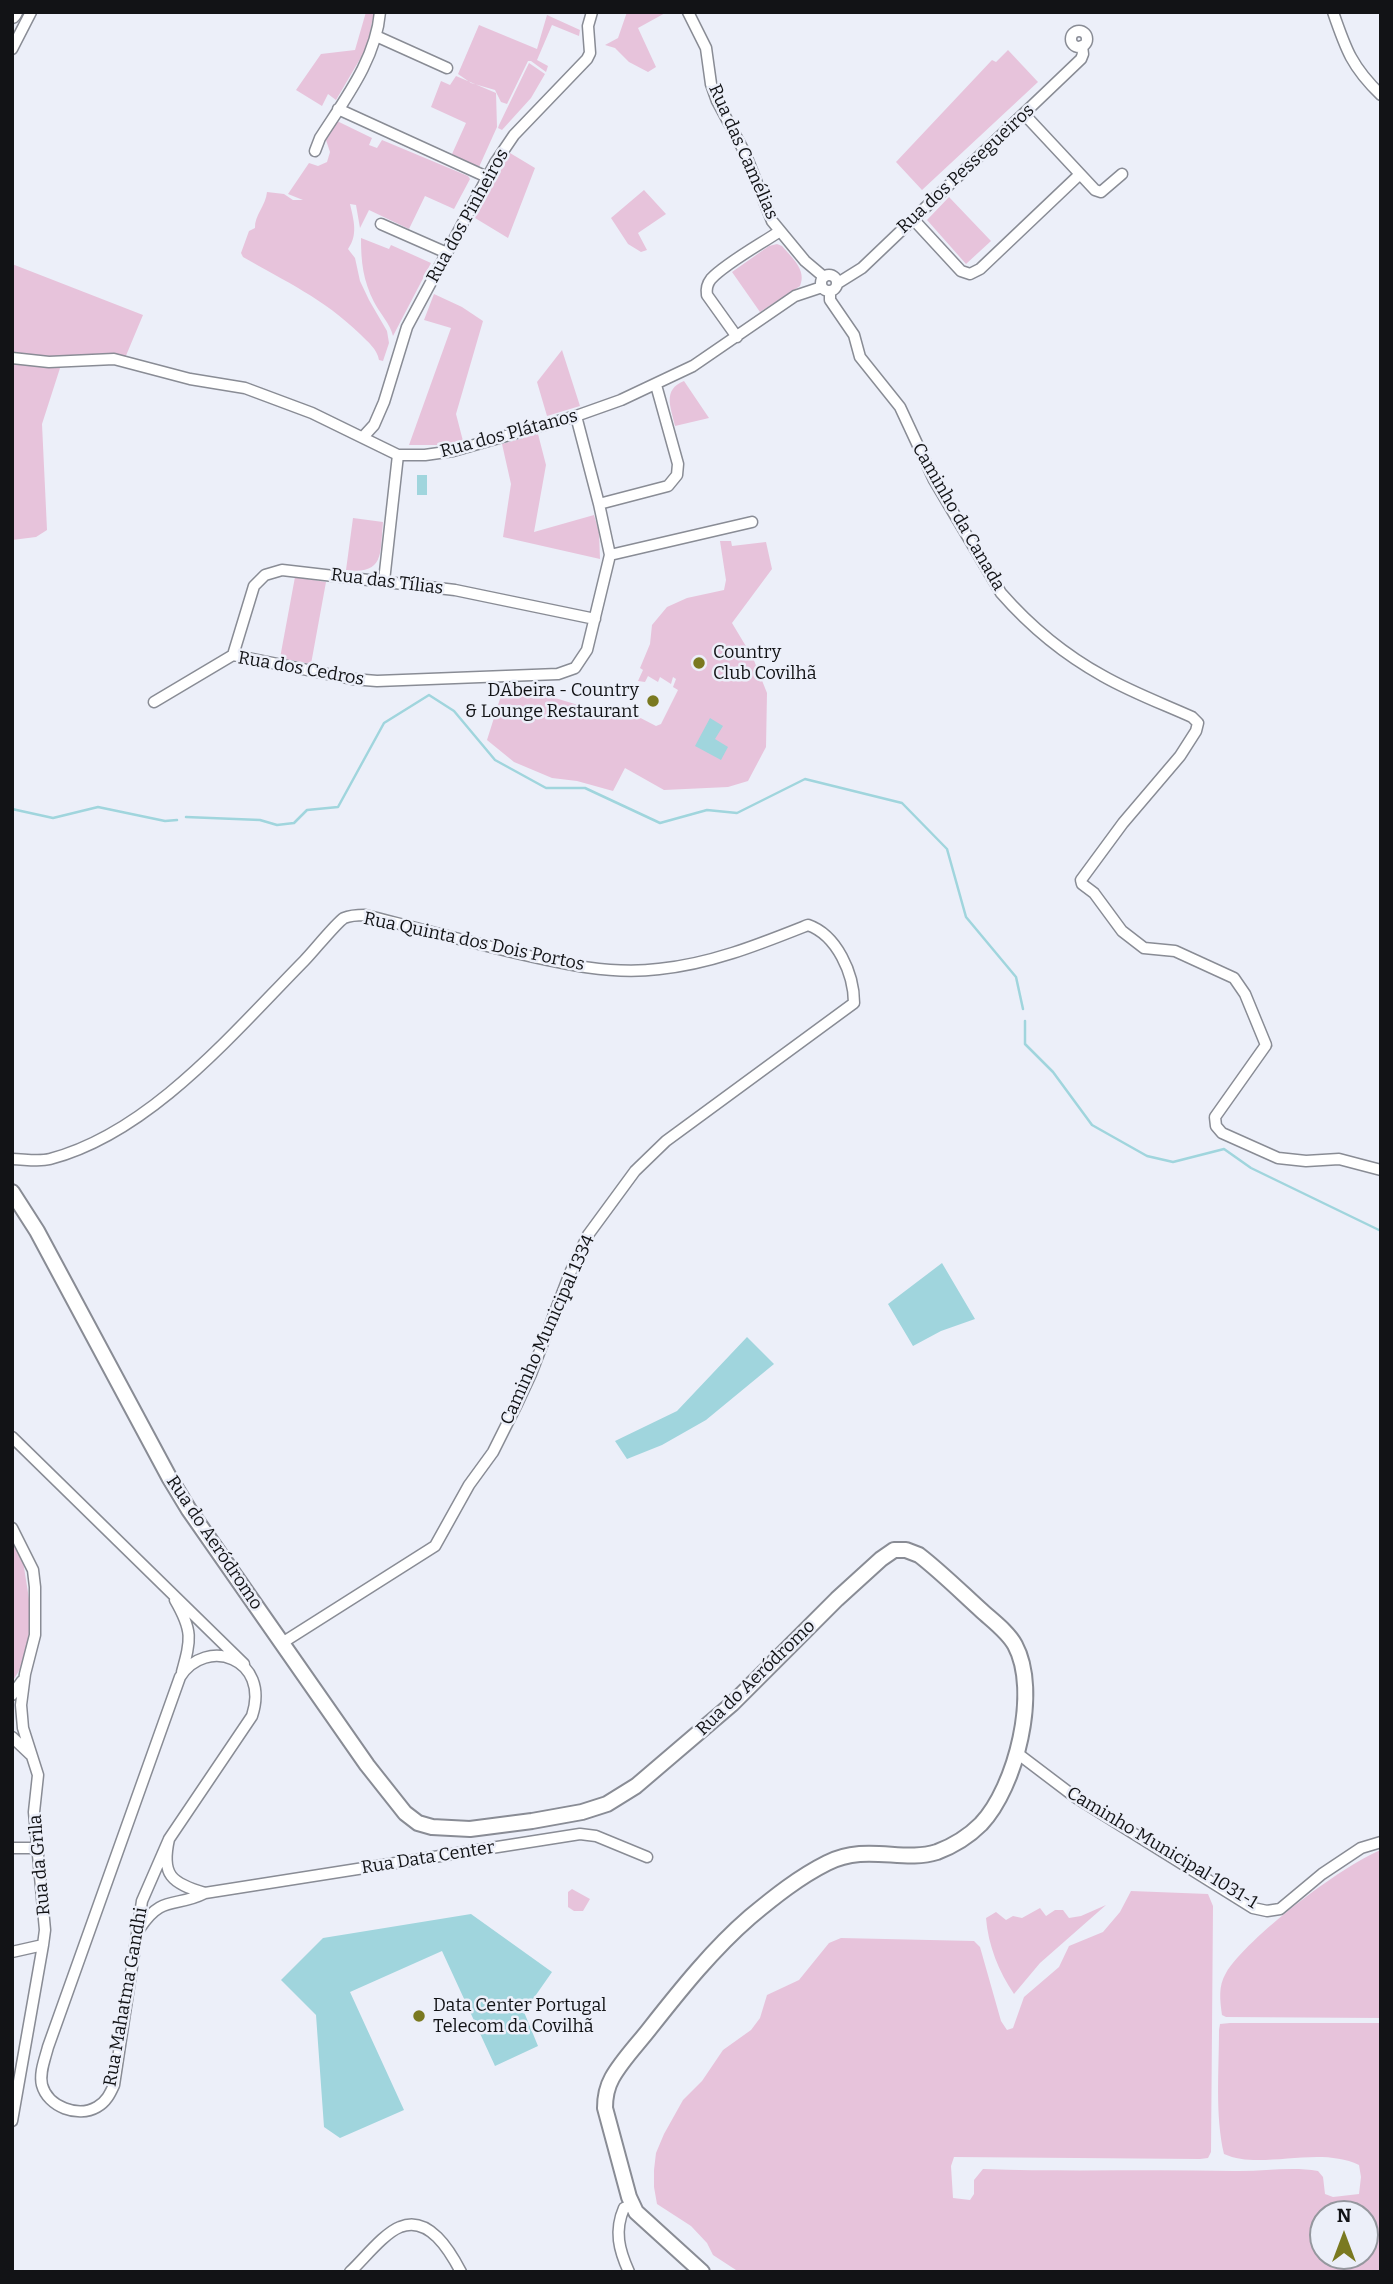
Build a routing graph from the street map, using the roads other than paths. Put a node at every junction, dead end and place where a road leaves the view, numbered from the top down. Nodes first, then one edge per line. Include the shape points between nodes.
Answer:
1 (31, 12) edge
2 (380, 12) edge
3 (592, 12) edge
4 (688, 12) edge
5 (1333, 12) edge
6 (376, 36) junction
7 (1082, 46) dead end
8 (12, 50) edge
9 (447, 68) dead end
10 (1381, 95) edge
11 (338, 109) junction
12 (1024, 114) junction
13 (316, 151) dead end
14 (1080, 174) junction
15 (1122, 174) dead end
16 (487, 177) junction
17 (913, 219) junction
18 (381, 224) dead end
19 (780, 231) junction
20 (447, 253) junction
21 (838, 283) junction
22 (825, 285) junction
23 (737, 337) junction
24 (12, 358) edge
25 (656, 385) junction
26 (576, 416) junction
27 (363, 437) junction
28 (398, 455) junction
29 (599, 504) junction
30 (752, 522) dead end
31 (610, 555) junction
32 (384, 581) junction
33 (595, 619) junction
34 (233, 654) junction
35 (153, 702) dead end
36 (811, 925) joint
37 (12, 1159) edge
38 (1381, 1170) edge
39 (12, 1192) edge
40 (12, 1437) edge
41 (12, 1528) edge
42 (173, 1597) junction
43 (282, 1643) junction
44 (245, 1666) junction
45 (25, 1674) junction
46 (181, 1674) junction
47 (12, 1695) edge
48 (21, 1705) junction
49 (12, 1720) edge
50 (12, 1737) edge
51 (1017, 1753) junction
52 (31, 1755) junction
53 (169, 1839) junction
54 (1381, 1842) edge
55 (12, 1848) edge
56 (38, 1849) junction
57 (647, 1857) dead end
58 (205, 1893) junction
59 (138, 1931) junction
60 (43, 1945) junction
61 (12, 1952) edge
62 (12, 2121) edge
63 (632, 2205) junction
64 (350, 2272) edge
65 (461, 2272) edge
66 (629, 2272) edge
67 (702, 2272) edge

1 - 8 street
2 - 6 street
3 - 16 street, Rua dos Pinheiros via 587,59 514,135
4 - 19 street, Rua das Camélias via 706,47 717,101
5 - 10 street via 1351,61
6 - 9 street
6 - 11 street via 366,63
7 - 12 street, Rua dos Pessegueiros via 1081,59
11 - 13 street
11 - 16 street
12 - 14 street
12 - 17 street, Rua dos Pessegueiros
14 - 15 street via 1101,192
14 - 17 street via 970,274 961,271
16 - 20 street, Rua dos Pinheiros
17 - 21 street, Rua dos Pessegueiros via 862,268
18 - 20 street
19 - 22 street, Rua das Camélias
19 - 23 street via 710,279 706,287
20 - 27 street, Rua dos Pinheiros via 407,327 374,425
21 - 22 street, Rua dos Pessegueiros via 834,290
21 - 22 street via 829,275
22 - 23 street, Rua dos Plátanos via 795,296
22 - 38 street, Caminho da Canada via 854,335 860,357 900,407 934,480 1000,593 1033,625 1102,676 1198,723 1180,756 1081,880 1122,931 1144,948 1175,951 1231,976 1244,992 1265,1050 1215,1117 1216,1126 1278,1158 1339,1159
23 - 25 street, Rua dos Plátanos
24 - 27 street, Rua dos Plátanos via 49,362 114,359 245,388
25 - 26 street, Rua dos Plátanos
25 - 29 street via 677,475 668,486
26 - 28 street, Rua dos Plátanos via 453,452
26 - 29 street, Rua dos Cedros
27 - 28 street, Rua dos Plátanos
28 - 32 street
29 - 31 street, Rua dos Cedros
30 - 31 street
31 - 33 street, Rua dos Cedros
32 - 33 street, Rua das Tílias via 506,599
32 - 34 street, Rua das Tílias via 282,570 265,575 254,586
33 - 34 street, Rua dos Cedros via 580,663 558,674 377,681
34 - 35 street, Rua dos Cedros
36 - 37 street, Rua Quinta dos Dois Portos via 698,963 623,970 579,967 365,915 352,916 343,919 167,1096 93,1144 47,1160
36 - 43 street, Caminho Municipal 1334 via 843,957 854,1003 666,1141 635,1171 588,1235 517,1404 435,1546
39 - 43 main road, Rua do Aeródromo via 169,1478
40 - 42 street, Rua Mahatma Gandhi
41 - 45 street via 33,1570 35,1587 35,1635
42 - 44 street, Rua Mahatma Gandhi
42 - 46 street, Rua Mahatma Gandhi via 190,1630
43 - 51 main road, Rua do Aeródromo via 396,1804 418,1823 452,1830 531,1821 607,1804 636,1786 732,1704 863,1574 894,1550 906,1550 938,1570 1014,1642 1026,1676
44 - 46 street via 227,1658 207,1657
44 - 53 street, Rua Mahatma Gandhi via 256,1685 252,1716
45 - 47 street
45 - 48 street
46 - 59 street, Rua Mahatma Gandhi via 48,2047 41,2082 45,2094 69,2110 97,2107 114,2085
48 - 49 street
48 - 52 street, Rua da Grila
50 - 52 street
51 - 54 street, Caminho Municipal 1031-1 via 1076,1797 1253,1908 1280,1909 1361,1848
51 - 63 main road, Rua do Aeródromo via 995,1804 982,1824 964,1839 935,1853 858,1853 829,1862 748,1919 674,1999 617,2070 605,2098
52 - 56 street, Rua da Grila via 38,1775 34,1812
53 - 58 street via 165,1858 171,1877 184,1887
53 - 59 street, Rua Mahatma Gandhi via 142,1901
55 - 56 street
56 - 60 street, Rua da Grila via 45,1916
57 - 58 street, Rua Data Center via 580,1834
58 - 59 street, Rua Data Center via 160,1906
60 - 61 street
60 - 62 street, Rua da Grila
63 - 66 street via 624,2208 617,2237
63 - 67 main road
64 - 65 street via 393,2231 418,2225 439,2239

